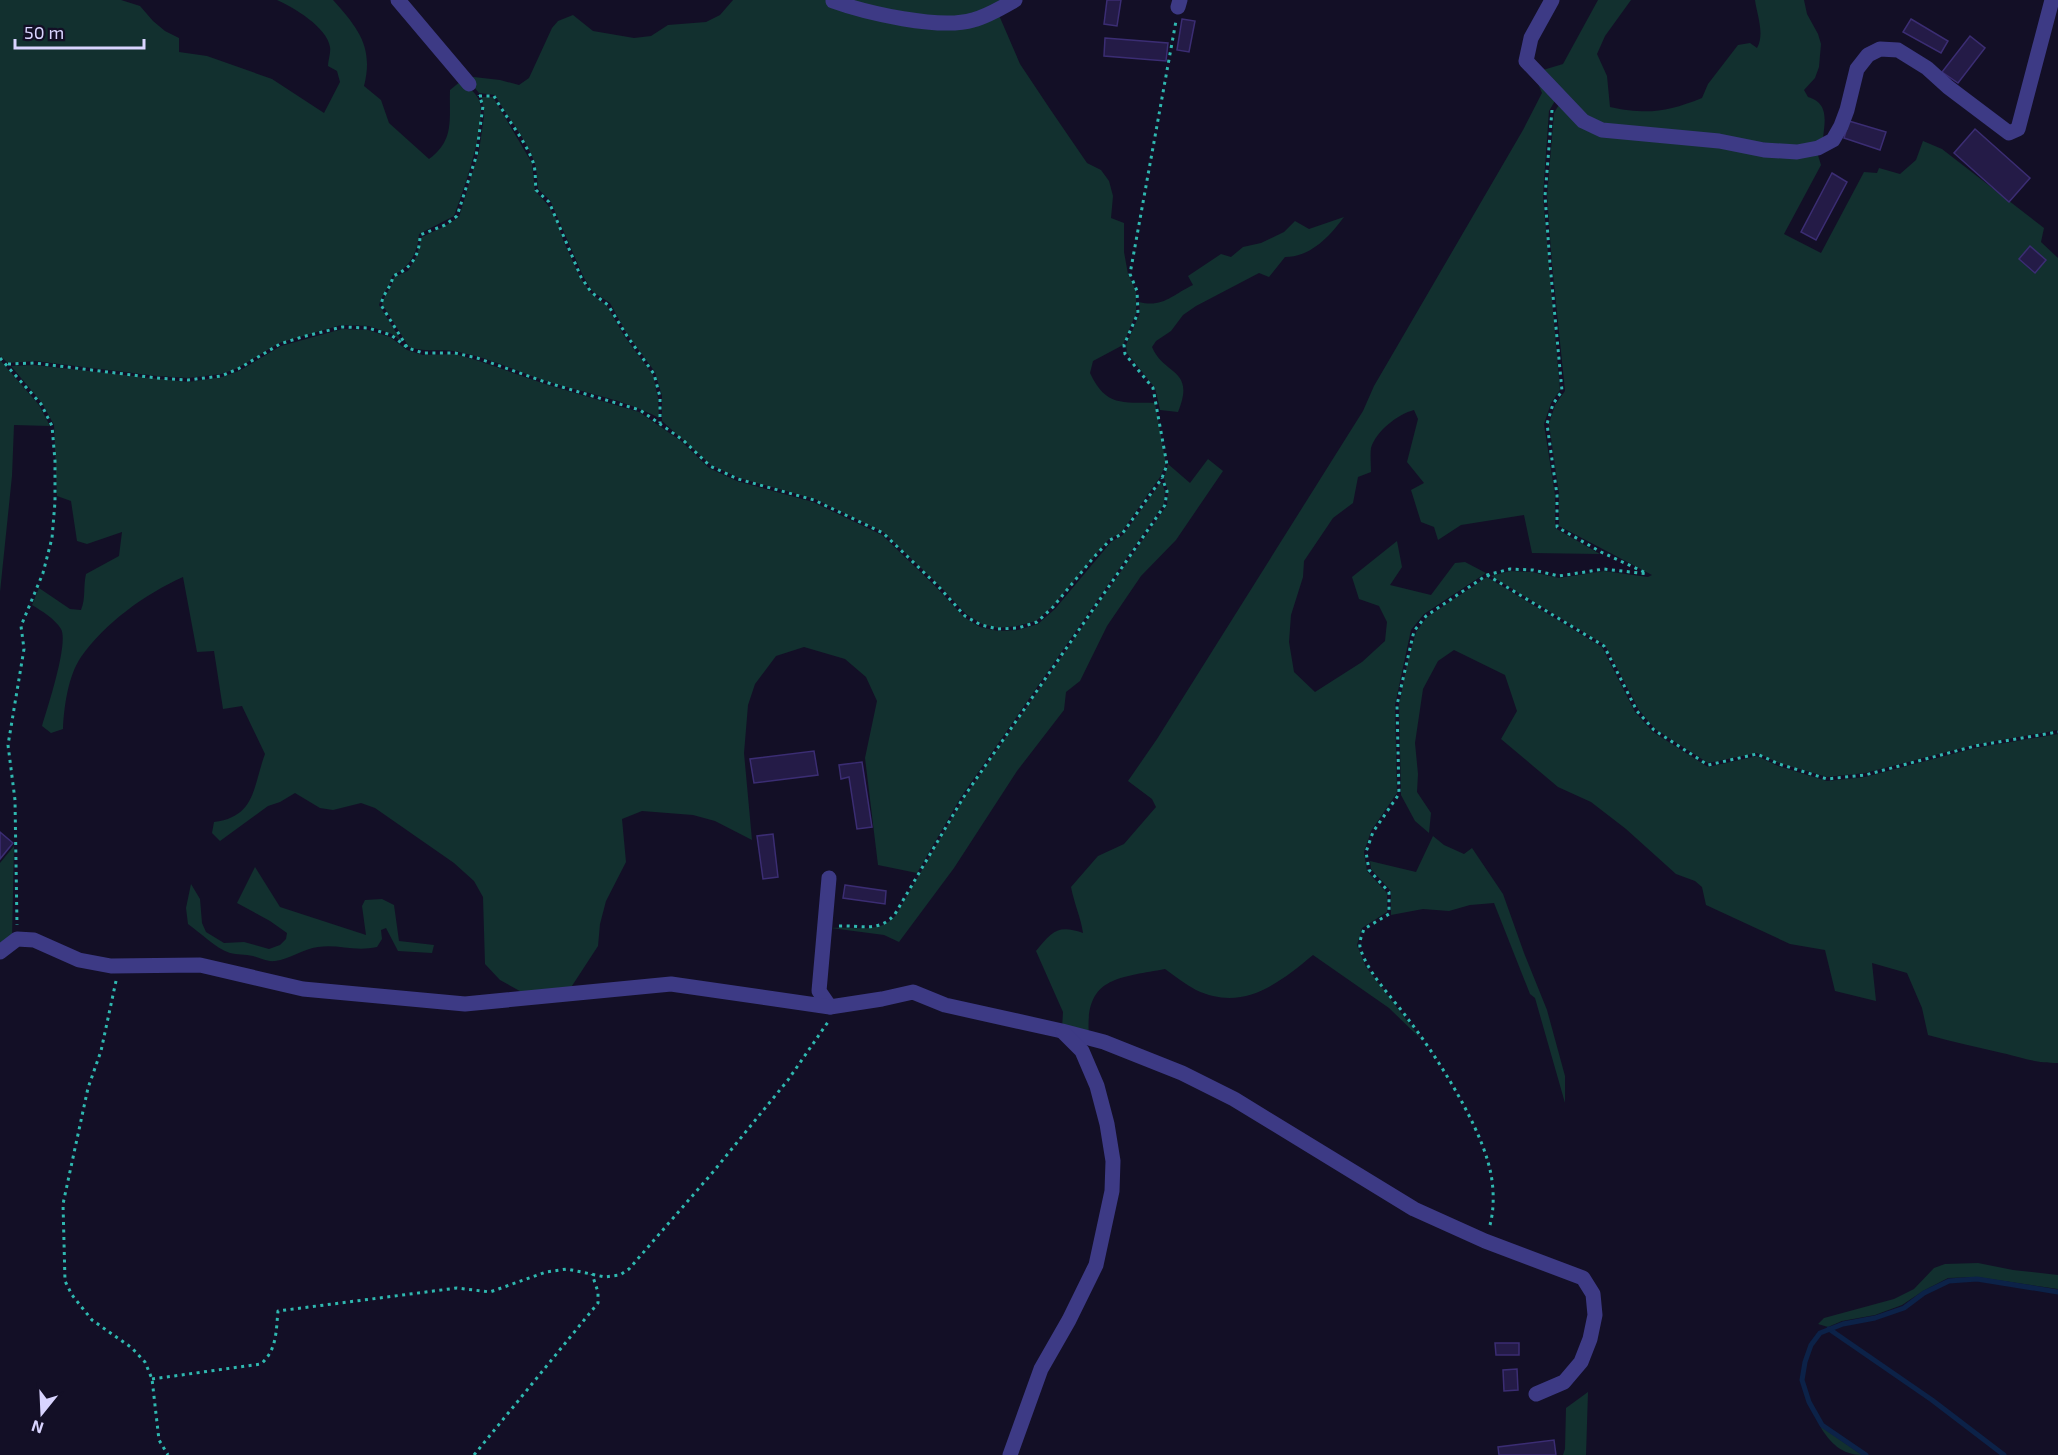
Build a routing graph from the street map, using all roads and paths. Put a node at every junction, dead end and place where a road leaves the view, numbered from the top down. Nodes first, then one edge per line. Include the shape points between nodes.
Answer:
1 (398, 0) edge
2 (1015, 0) edge
3 (1552, 0) edge
4 (2052, 0) edge
5 (833, 1) edge
6 (1179, 3) edge
7 (469, 84) joint
8 (479, 96) junction
9 (1561, 96) junction
10 (408, 348) junction
11 (0, 358) edge
12 (8, 364) junction
13 (660, 423) junction
14 (1162, 478) junction
15 (1487, 575) junction
16 (2058, 732) edge
17 (829, 878) dead end
18 (824, 926) junction
19 (17, 939) junction
20 (0, 952) edge
21 (120, 966) junction
22 (830, 1007) junction
23 (1062, 1031) junction
24 (1485, 1242) junction
25 (591, 1273) junction
26 (152, 1379) junction
27 (1536, 1394) dead end
28 (168, 1455) edge
29 (474, 1455) edge
30 (1010, 1455) edge

1 - 7 street
2 - 5 street via 973,21 945,24 858,11
3 - 9 street via 1531,38 1526,61
4 - 9 street via 2018,129 2009,133 1898,50 1880,49 1868,55 1857,69 1847,110 1833,140 1797,152 1602,130 1583,121
6 - 14 path via 1130,274 1137,291 1138,313 1124,345 1125,354 1154,388 1167,465
7 - 8 path
8 - 10 path via 483,106 476,157 457,216 420,235 407,270 393,276 392,286 383,295 381,305
8 - 13 path via 494,96 519,135 533,163 536,190 549,202 581,277 591,292 608,305 654,374 660,397
9 - 15 path via 1551,112 1545,196 1562,391 1546,424 1557,495 1557,527 1648,574 1604,569 1559,576 1510,569
10 - 12 path via 391,335 369,328 342,327 280,344 221,376 188,380 34,363
10 - 13 path via 477,358 640,410
11 - 12 path
12 - 19 path via 52,426 55,461 52,538 43,573 21,626 24,649 8,746 15,800
13 - 14 path via 710,466 738,479 814,500 883,533 965,616 998,629 1037,622 1110,540 1122,534
14 - 18 path via 1167,491 1166,505 963,798 895,914 888,923 875,927
15 - 16 path via 1604,646 1637,711 1654,730 1708,765 1757,754 1827,778 1865,775 1975,746
15 - 24 path via 1425,616 1414,631 1397,705 1399,794 1373,832 1366,852 1369,870 1389,892 1389,914 1364,929 1359,944 1368,966 1423,1038 1459,1098 1488,1161 1493,1214
17 - 18 street
18 - 22 street via 819,991
19 - 20 street
19 - 21 street via 33,940 79,960
21 - 22 street via 200,965 303,989 465,1004 671,984
21 - 26 path via 63,1204 65,1281 92,1320 145,1362
22 - 23 street via 913,992 945,1005
22 - 25 path via 827,1024 788,1080 629,1269 605,1277
23 - 24 street via 1114,1046 1234,1099 1414,1209
23 - 30 street via 1082,1051 1097,1086 1113,1161 1112,1191 1096,1265 1041,1370
24 - 27 street via 1583,1278 1593,1294 1595,1315 1581,1362 1564,1382
25 - 26 path via 567,1269 546,1272 490,1292 457,1288 278,1311 274,1343 269,1357 261,1364
25 - 29 path via 598,1303
26 - 28 path via 159,1440

